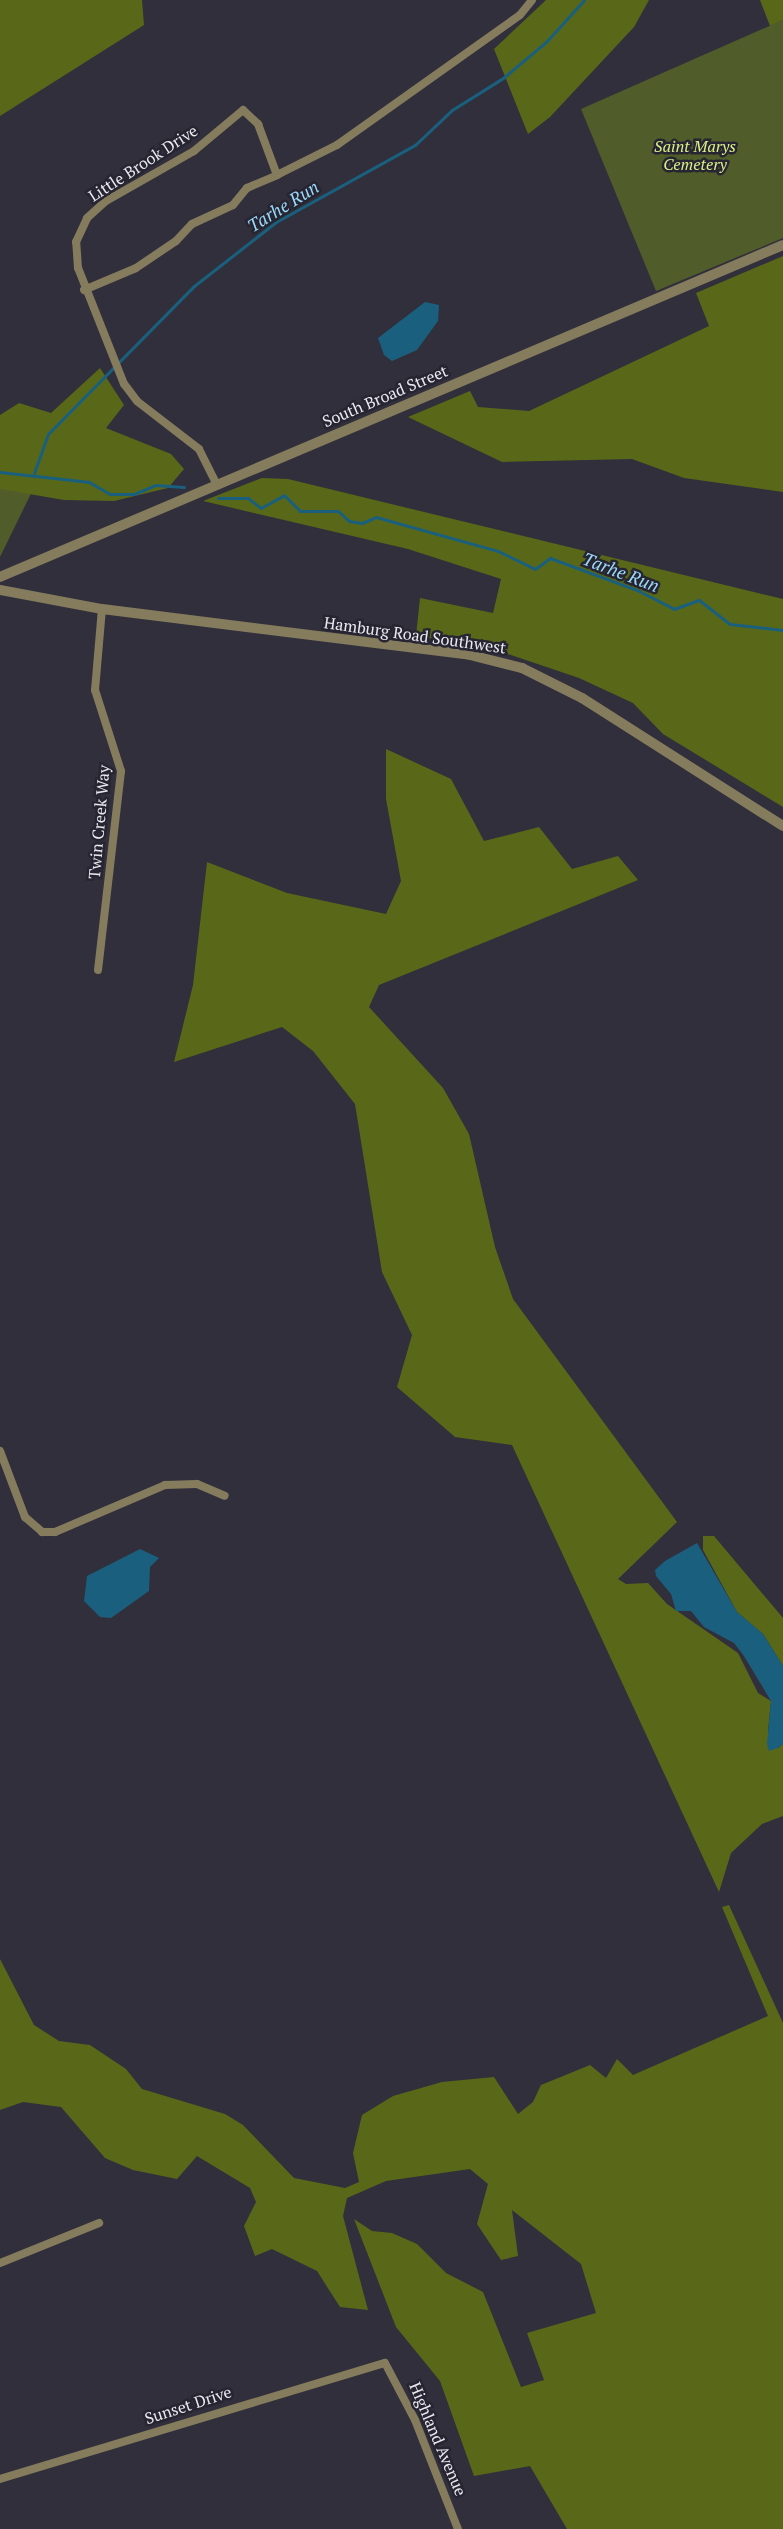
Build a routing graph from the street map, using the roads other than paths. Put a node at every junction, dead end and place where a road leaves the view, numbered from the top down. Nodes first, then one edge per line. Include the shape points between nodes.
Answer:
1 (532, 0) edge
2 (277, 175) junction
3 (783, 244) edge
4 (84, 290) junction
5 (217, 485) junction
6 (0, 577) edge
7 (0, 590) edge
8 (102, 609) junction
9 (783, 826) edge
10 (98, 970) dead end
11 (0, 1451) edge
12 (225, 1496) dead end
13 (99, 2223) dead end
14 (0, 2263) edge
15 (385, 2363) joint
16 (0, 2479) edge
17 (458, 2529) edge

1 - 2 street via 520,15 337,145
2 - 4 street via 247,188 233,205 192,224 176,241 136,268
2 - 4 street, Little Brook Drive via 258,124 243,110 194,151 106,201 87,218 76,255
3 - 5 street, South Broad Street
4 - 5 street, Little Brook Drive via 130,394 199,449
5 - 6 street, South Broad Street
7 - 8 street, Hamburg Road Southwest
8 - 9 street, Hamburg Road Southwest via 470,655 522,668 582,698
8 - 10 street, Twin Creek Way via 95,690 121,771
11 - 12 street via 25,1517 42,1532 56,1532 165,1485 197,1484
13 - 14 street
15 - 16 street, Sunset Drive
15 - 17 street, Highland Avenue via 415,2420

